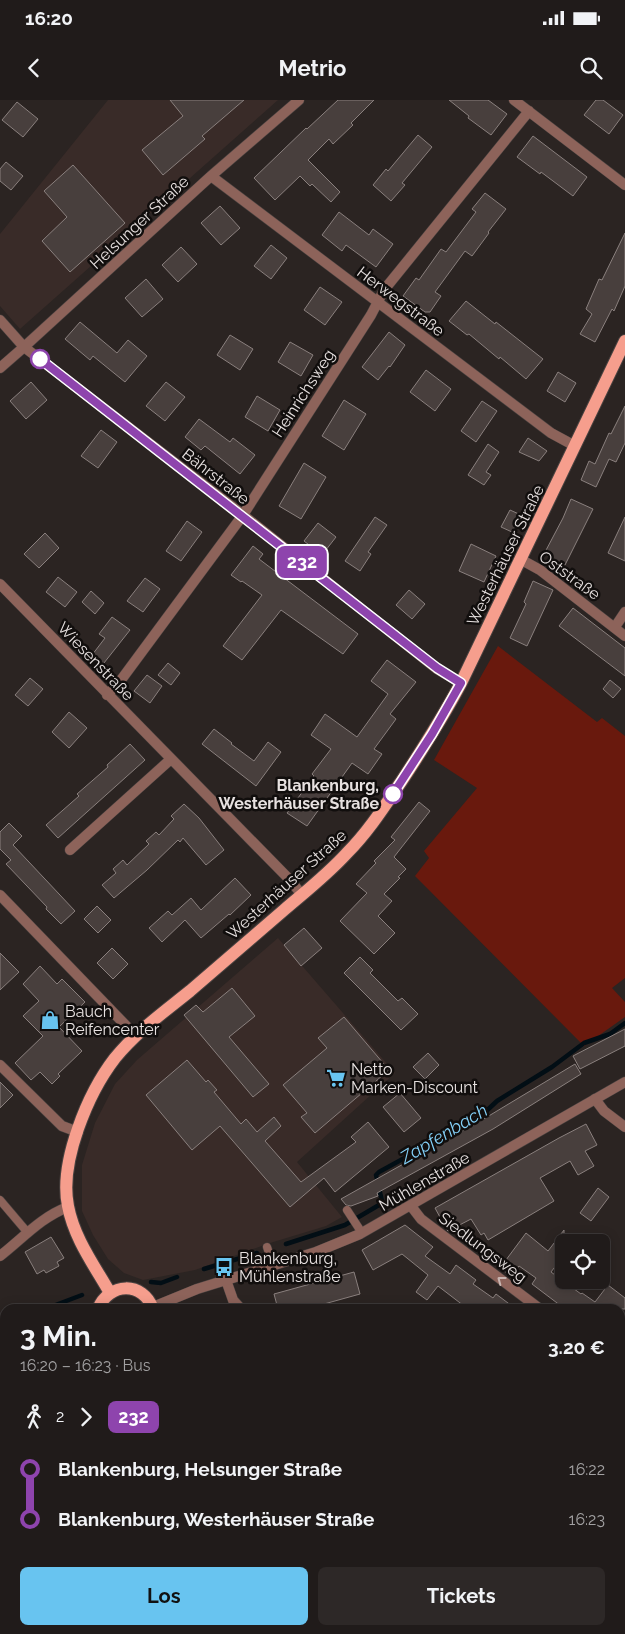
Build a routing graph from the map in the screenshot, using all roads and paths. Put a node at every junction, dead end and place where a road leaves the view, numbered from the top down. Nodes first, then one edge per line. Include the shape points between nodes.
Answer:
1 (299, 100) edge
2 (514, 100) edge
3 (529, 111) junction
4 (211, 176) junction
5 (625, 185) edge
6 (377, 302) junction
7 (0, 320) edge
8 (625, 341) edge
9 (24, 347) junction
10 (0, 368) edge
11 (575, 446) junction
12 (242, 516) junction
13 (520, 559) junction
14 (0, 584) edge
15 (625, 612) edge
16 (615, 628) junction
17 (625, 636) edge
18 (461, 683) junction
19 (107, 695) junction
20 (171, 758) junction
21 (70, 850) dead end
22 (0, 895) edge
23 (302, 895) junction
24 (136, 1036) junction
25 (0, 1066) edge
26 (625, 1082) edge
27 (596, 1098) junction
28 (625, 1127) edge
29 (78, 1132) junction
30 (0, 1200) edge
31 (410, 1206) junction
32 (68, 1207) junction
33 (347, 1210) dead end
34 (28, 1233) junction
35 (362, 1233) junction
36 (267, 1247) dead end
37 (0, 1256) edge
38 (273, 1265) junction
39 (226, 1280) junction
40 (110, 1293) junction
41 (101, 1304) edge
42 (151, 1304) edge
43 (161, 1304) edge
44 (237, 1304) edge
45 (533, 1304) edge

1 - 4 street, Helsunger Straße
2 - 3 street
3 - 5 street
3 - 6 street, Heinrichsweg
4 - 6 street, Herwegstraße
4 - 9 street, Helsunger Straße
6 - 11 street, Herwegstraße via 551,433
6 - 12 street, Heinrichsweg
7 - 9 street, Bährstraße
8 - 11 main road, Westerhäuser Straße
9 - 10 street, Helsunger Straße
9 - 12 street, Bährstraße
11 - 13 main road, Westerhäuser Straße
12 - 18 street, Bährstraße via 437,668
12 - 19 street, Heinrichsweg
13 - 16 street, Oststraße via 540,570
13 - 18 main road, Westerhäuser Straße
14 - 19 street, Wiesenstraße
15 - 16 street
16 - 17 street, Oststraße
18 - 23 main road, Westerhäuser Straße via 432,734 374,821 348,852
19 - 20 street, Wiesenstraße
20 - 21 street
20 - 23 street, Wiesenstraße
22 - 24 street
23 - 24 main road, Westerhäuser Straße
24 - 29 main road, Westerhäuser Straße via 102,1078 89,1100
25 - 29 street via 62,1126
26 - 27 street, Mühlenstraße
27 - 28 street via 604,1111
27 - 31 street, Mühlenstraße
29 - 32 main road, Westerhäuser Straße via 67,1176
30 - 34 lane
31 - 35 street, Mühlenstraße
45 -> 31 street, Siedlungsweg via 420,1219
32 - 34 street via 51,1215
32 - 40 main road, Westerhäuser Straße via 86,1254
33 - 35 lane
34 - 37 street
35 - 38 street, Mühlenstraße
36 - 38 lane
38 - 39 street, Mühlenstraße
39 - 43 street, Mühlenstraße
39 - 44 street
40 - 41 main road
40 - 42 main road via 122,1288 135,1290 146,1296

